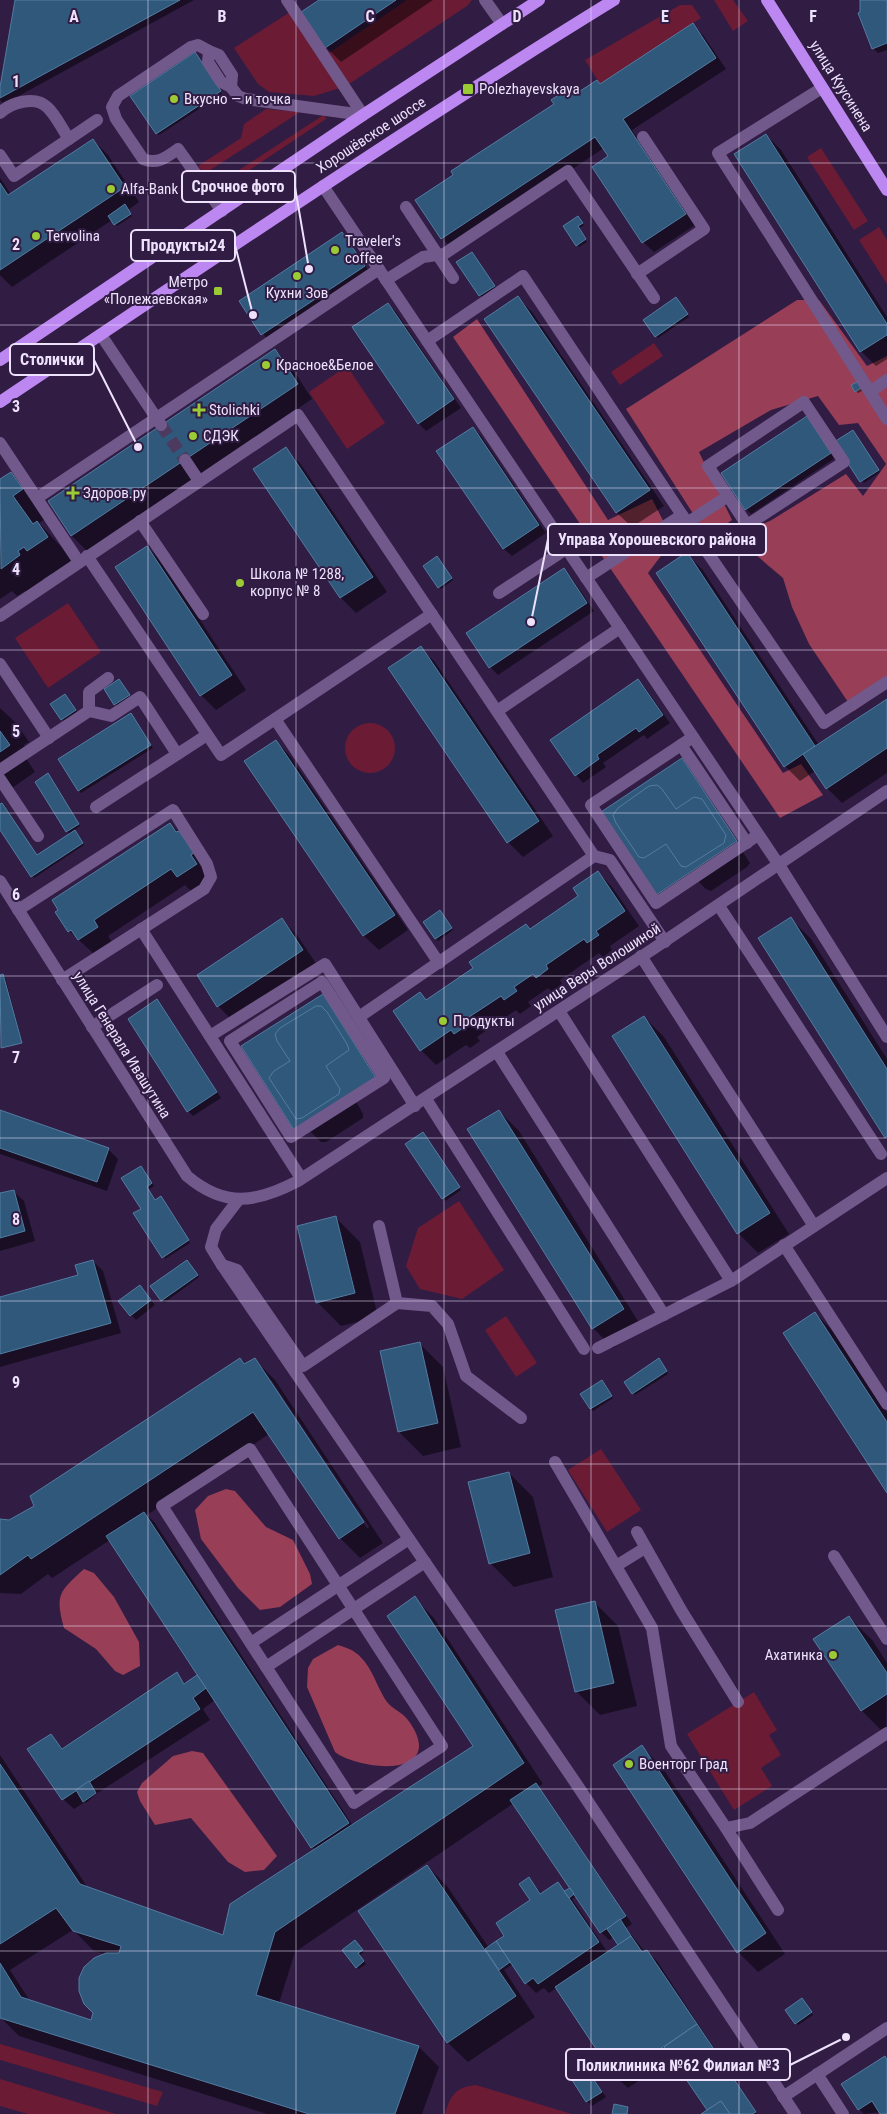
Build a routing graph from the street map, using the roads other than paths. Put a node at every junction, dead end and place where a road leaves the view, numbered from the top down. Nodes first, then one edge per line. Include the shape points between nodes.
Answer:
1 (287, 0) edge
2 (485, 0) edge
3 (539, 0) edge
4 (614, 0) edge
5 (767, 0) edge
6 (502, 24) junction
7 (822, 88) junction
8 (0, 113) edge
9 (363, 115) junction
10 (97, 120) dead end
11 (643, 137) dead end
12 (69, 140) junction
13 (0, 155) edge
14 (323, 186) junction
15 (887, 190) edge
16 (406, 207) dead end
17 (222, 211) junction
18 (438, 256) junction
19 (383, 274) junction
20 (637, 274) junction
21 (453, 278) dead end
22 (654, 298) dead end
23 (101, 335) junction
24 (427, 341) junction
25 (0, 360) edge
26 (887, 380) edge
27 (870, 392) junction
28 (0, 402) edge
29 (887, 419) edge
30 (159, 422) junction
31 (0, 443) edge
32 (185, 460) tunnel mouth
33 (199, 481) junction
34 (728, 496) junction
35 (37, 498) junction
36 (685, 519) junction
37 (140, 521) junction
38 (566, 549) junction
39 (83, 559) junction
40 (586, 578) junction
41 (500, 593) dead end
42 (203, 614) dead end
43 (432, 614) junction
44 (0, 616) edge
45 (620, 628) junction
46 (0, 664) edge
47 (108, 678) dead end
48 (887, 682) edge
49 (89, 711) junction
50 (497, 711) junction
51 (275, 719) junction
52 (207, 735) junction
53 (693, 737) junction
54 (49, 738) junction
55 (682, 745) junction
56 (177, 754) junction
57 (0, 770) edge
58 (0, 779) edge
59 (887, 791) edge
60 (96, 807) dead end
61 (758, 835) junction
62 (38, 836) dead end
63 (747, 843) junction
64 (594, 856) junction
65 (779, 865) junction
66 (0, 881) edge
67 (719, 906) junction
68 (18, 910) junction
69 (141, 929) junction
70 (665, 942) junction
71 (641, 956) junction
72 (439, 962) junction
73 (62, 980) junction
74 (157, 985) dead end
75 (559, 1012) junction
76 (359, 1017) junction
77 (92, 1027) junction
78 (210, 1036) junction
79 (887, 1037) edge
80 (496, 1052) junction
81 (389, 1075) junction
82 (420, 1102) junction
83 (291, 1137) junction
84 (282, 1150) junction
85 (881, 1154) dead end
86 (301, 1178) junction
87 (887, 1178) edge
88 (238, 1199) junction
89 (379, 1226) dead end
90 (814, 1226) junction
91 (784, 1245) junction
92 (222, 1265) junction
93 (731, 1281) junction
94 (397, 1303) junction
95 (664, 1315) junction
96 (598, 1348) dead end
97 (584, 1349) dead end
98 (887, 1404) edge
99 (522, 1418) dead end
100 (555, 1462) dead end
101 (637, 1532) dead end
102 (409, 1539) junction
103 (646, 1548) junction
104 (834, 1556) dead end
105 (425, 1562) junction
106 (616, 1566) junction
107 (338, 1585) junction
108 (354, 1609) junction
109 (887, 1639) edge
110 (251, 1643) junction
111 (266, 1667) junction
112 (738, 1702) dead end
113 (887, 1734) edge
114 (726, 1828) junction
115 (778, 1910) dead end
116 (887, 2028) edge
117 (817, 2074) junction
118 (783, 2097) junction
119 (795, 2114) edge
120 (843, 2114) edge

1 - 9 street
2 - 6 street
3 - 6 main road, Хорошёвское шоссе
4 - 14 main road, Хорошёвское шоссе
5 - 7 main road, улица Куусинена
6 - 9 main road, Хорошёвское шоссе
7 - 15 main road, улица Куусинена
7 - 27 street via 718,153
8 - 12 street via 20,102 46,105
9 - 17 main road, Хорошёвское шоссе
9 - 17 street via 238,96 231,86 232,75 219,55 198,45 118,96 112,107 116,119 143,159 158,161 178,149
10 - 12 street
11 - 20 street via 704,229
12 - 13 street via 14,176
14 - 19 street
14 - 23 main road, Хорошёвское шоссе
16 - 18 street
17 - 25 main road, Хорошёвское шоссе
18 - 19 street via 423,257
18 - 20 street via 568,171
18 - 21 street
19 - 24 street
19 - 30 street
20 - 22 street
23 - 28 main road, Хорошёвское шоссе
23 - 30 street
24 - 36 street via 523,276
24 - 38 street
26 - 27 street
27 - 29 street
30 - 35 street
31 - 35 street
32 - 33 street
33 - 37 street
33 - 43 street via 298,416
34 - 34 street via 708,466 804,402 844,462 747,525
34 - 36 street
35 - 39 street
36 - 40 street
36 - 48 street via 824,723
37 - 39 street
37 - 42 street
38 - 40 street
38 - 41 street
39 - 44 street
39 - 52 street
40 - 45 street
43 - 50 street
43 - 51 street
45 - 50 street
45 - 53 street
46 - 54 street
47 - 49 street via 89,692
49 - 54 street
49 - 56 street via 111,716 140,697
50 - 64 street
51 - 52 street via 221,755
51 - 72 street
52 - 56 street
53 - 55 street
53 - 61 street
54 - 57 street
55 - 63 street
55 - 63 street via 591,805 656,903
56 - 60 street
58 - 62 street
59 - 65 street, улица Веры Волошиной
61 - 63 street
61 - 65 street
64 - 70 street via 610,860
64 - 72 street
65 - 67 street, улица Веры Волошиной
65 - 79 street
66 - 68 street, улица Генерала Ивашутина
67 - 70 street, улица Веры Волошиной
67 - 85 street
68 - 69 street via 173,810 207,864 211,877 204,889
68 - 73 street, улица Генерала Ивашутина
69 - 73 street
69 - 78 street
70 - 71 street, улица Веры Волошиной
71 - 75 street, улица Веры Волошиной
71 - 90 street
72 - 76 street
73 - 77 street, улица Генерала Ивашутина
74 - 77 street
75 - 80 street, улица Веры Волошиной
75 - 93 street
76 - 78 street via 325,964
76 - 81 street
77 - 88 street, улица Генерала Ивашутина via 187,1176 203,1189
78 - 84 street
80 - 82 street, улица Веры Волошиной
80 - 95 street
81 - 82 street
81 - 83 street
81 - 83 street via 322,982 230,1040
82 - 86 street, улица Веры Волошиной
82 - 97 street
83 - 84 street
84 - 86 street
86 - 88 street, улица Веры Волошиной via 274,1191
87 - 90 street
88 - 92 street via 216,1229 212,1247
89 - 94 street
90 - 91 street
91 - 93 street
91 - 98 street
92 - 94 street via 237,1270 303,1366
92 - 102 street
93 - 95 street
94 - 99 street via 432,1306 448,1324 466,1376
95 - 96 street
100 - 106 street
101 - 103 street
102 - 105 street
102 - 107 street
103 - 106 street
103 - 112 street
104 - 109 street
105 - 108 street
105 - 118 street
106 - 114 street via 652,1628 671,1746
107 - 108 street
107 - 110 street
107 - 110 street via 250,1449 162,1506
108 - 111 street
108 - 111 street via 442,1746 354,1803
110 - 111 street
113 - 114 street via 750,1823
114 - 115 street
116 - 117 street
117 - 118 street
117 - 120 street
118 - 119 street

